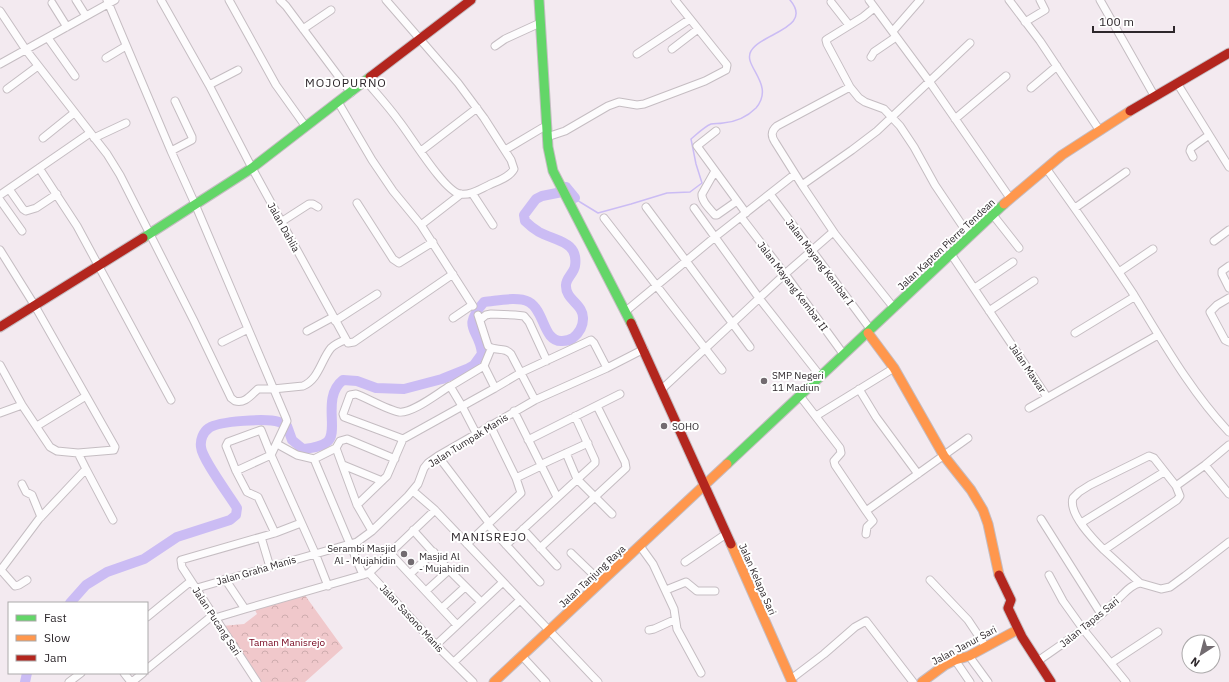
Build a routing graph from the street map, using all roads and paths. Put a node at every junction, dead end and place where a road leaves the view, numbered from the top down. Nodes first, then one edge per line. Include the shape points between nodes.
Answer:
1 (76, 0) edge
2 (161, 0) edge
3 (229, 0) edge
4 (280, 0) edge
5 (386, 0) edge
6 (470, 0) edge
7 (539, 0) edge
8 (675, 0) edge
9 (869, 0) edge
10 (920, 0) edge
11 (1009, 0) edge
12 (1040, 0) edge
13 (1100, 0) edge
14 (110, 1) edge
15 (831, 2) dead end
16 (52, 3) dead end
17 (874, 8) junction
18 (331, 10) dead end
19 (0, 11) edge
20 (86, 16) junction
21 (690, 19) junction
22 (1025, 22) junction
23 (540, 23) junction
24 (849, 25) junction
25 (67, 28) junction
26 (303, 29) junction
27 (698, 29) junction
28 (894, 34) junction
29 (48, 38) junction
30 (420, 39) junction
31 (970, 43) dead end
32 (126, 46) junction
33 (495, 46) dead end
34 (672, 49) dead end
35 (26, 50) junction
36 (1229, 53) edge
37 (637, 54) dead end
38 (870, 57) dead end
39 (106, 58) dead end
40 (0, 64) edge
41 (38, 66) junction
42 (1057, 66) junction
43 (238, 70) dead end
44 (75, 76) dead end
45 (1006, 76) dead end
46 (366, 81) junction
47 (929, 81) junction
48 (1177, 83) junction
49 (209, 86) junction
50 (850, 87) junction
51 (1031, 88) dead end
52 (7, 89) dead end
53 (351, 93) junction
54 (1155, 97) junction
55 (175, 101) dead end
56 (338, 102) junction
57 (477, 108) junction
58 (74, 113) junction
59 (893, 117) junction
60 (955, 118) junction
61 (126, 123) dead end
62 (306, 127) junction
63 (542, 128) dead end
64 (716, 131) dead end
65 (1100, 131) junction
66 (92, 135) junction
67 (1209, 136) junction
68 (547, 137) junction
69 (43, 138) dead end
70 (505, 150) junction
71 (171, 151) junction
72 (421, 151) junction
73 (1193, 157) dead end
74 (1229, 167) edge
75 (39, 168) junction
76 (252, 168) junction
77 (1046, 168) junction
78 (715, 171) junction
79 (1126, 172) dead end
80 (795, 174) junction
81 (802, 185) junction
82 (9, 189) junction
83 (472, 193) junction
84 (58, 194) junction
85 (460, 194) junction
86 (770, 194) junction
87 (0, 195) edge
88 (1010, 198) junction
89 (0, 200) edge
90 (737, 201) junction
91 (356, 203) dead end
92 (195, 204) junction
93 (318, 207) dead end
94 (646, 207) dead end
95 (694, 208) dead end
96 (1075, 208) junction
97 (744, 215) junction
98 (993, 215) junction
99 (604, 218) dead end
100 (281, 222) junction
101 (422, 224) junction
102 (493, 225) dead end
103 (1229, 230) edge
104 (22, 231) dead end
105 (833, 232) junction
106 (150, 233) junction
107 (715, 237) junction
108 (970, 237) junction
109 (1214, 241) dead end
110 (433, 242) junction
111 (1020, 248) dead end
112 (1153, 249) dead end
113 (0, 250) edge
114 (812, 250) junction
115 (951, 254) junction
116 (686, 261) junction
117 (1013, 262) dead end
118 (99, 266) junction
119 (1229, 266) edge
120 (1119, 272) junction
121 (453, 274) junction
122 (785, 274) junction
123 (1034, 281) dead end
124 (657, 286) junction
125 (975, 288) junction
126 (1229, 288) edge
127 (377, 294) dead end
128 (1134, 296) junction
129 (759, 298) junction
130 (1229, 298) edge
131 (35, 306) junction
132 (894, 308) junction
133 (626, 311) junction
134 (989, 311) junction
135 (453, 318) dead end
136 (334, 319) junction
137 (733, 323) junction
138 (0, 327) edge
139 (248, 329) junction
140 (307, 331) dead end
141 (869, 332) junction
142 (1075, 333) dead end
143 (1158, 335) junction
144 (345, 340) junction
145 (222, 342) dead end
146 (1229, 342) edge
147 (750, 347) dead end
148 (491, 349) junction
149 (644, 349) junction
150 (705, 349) junction
151 (844, 355) junction
152 (547, 361) junction
153 (0, 365) edge
154 (484, 366) junction
155 (607, 368) junction
156 (894, 368) junction
157 (722, 370) dead end
158 (522, 372) junction
159 (821, 377) junction
160 (449, 387) junction
161 (495, 388) junction
162 (273, 389) junction
163 (662, 389) junction
164 (859, 389) junction
165 (620, 394) dead end
166 (86, 396) junction
167 (800, 396) junction
168 (1047, 397) junction
169 (171, 400) dead end
170 (535, 400) junction
171 (22, 405) junction
172 (462, 406) junction
173 (597, 406) junction
174 (1029, 408) dead end
175 (514, 411) junction
176 (0, 413) edge
177 (575, 416) junction
178 (816, 416) junction
179 (490, 425) junction
180 (37, 426) junction
181 (1229, 432) edge
182 (476, 433) junction
183 (968, 438) dead end
184 (404, 439) junction
185 (528, 440) junction
186 (588, 443) junction
187 (277, 444) junction
188 (1229, 445) edge
189 (336, 448) junction
190 (78, 453) junction
191 (566, 453) junction
192 (271, 455) junction
193 (438, 456) junction
194 (944, 456) junction
195 (395, 459) junction
196 (314, 460) junction
197 (343, 465) junction
198 (1205, 465) junction
199 (540, 466) junction
200 (86, 468) junction
201 (236, 471) junction
202 (1164, 472) junction
203 (918, 474) junction
204 (516, 478) junction
205 (577, 479) junction
206 (382, 481) junction
207 (22, 484) dead end
208 (704, 485) junction
209 (1176, 486) junction
210 (413, 490) junction
211 (1229, 494) edge
212 (557, 497) junction
213 (594, 497) junction
214 (358, 505) junction
215 (435, 510) junction
216 (866, 511) junction
217 (612, 514) dead end
218 (41, 517) junction
219 (1041, 518) dead end
220 (113, 520) dead end
221 (301, 523) junction
222 (1081, 523) junction
223 (489, 524) junction
224 (523, 529) junction
225 (413, 530) junction
226 (372, 531) junction
227 (275, 533) junction
228 (726, 534) junction
229 (866, 534) dead end
230 (261, 537) junction
231 (1227, 543) edge
232 (350, 544) junction
233 (467, 544) junction
234 (506, 545) junction
235 (640, 546) junction
236 (540, 548) junction
237 (1104, 550) junction
238 (389, 552) junction
239 (434, 552) junction
240 (1229, 552) edge
241 (315, 553) junction
242 (571, 553) dead end
243 (685, 562) dead end
244 (557, 566) dead end
245 (270, 567) junction
246 (0, 570) edge
247 (449, 570) junction
248 (366, 574) junction
249 (410, 574) junction
250 (1049, 575) dead end
251 (225, 579) junction
252 (26, 580) dead end
253 (930, 580) dead end
254 (191, 581) junction
255 (503, 582) junction
256 (540, 582) dead end
257 (601, 582) junction
258 (1140, 583) junction
259 (328, 586) junction
260 (465, 587) junction
261 (197, 588) junction
262 (666, 590) junction
263 (715, 591) dead end
264 (426, 592) junction
265 (520, 600) junction
266 (481, 602) junction
267 (442, 608) junction
268 (245, 609) junction
269 (1101, 614) junction
270 (148, 616) edge
271 (214, 616) junction
272 (674, 620) junction
273 (457, 625) junction
274 (1083, 629) junction
275 (649, 630) dead end
276 (1017, 630) junction
277 (549, 631) junction
278 (1158, 632) dead end
279 (436, 644) junction
280 (986, 647) junction
281 (522, 656) junction
282 (969, 656) junction
283 (955, 660) junction
284 (1038, 661) junction
285 (454, 662) junction
286 (1111, 663) junction
287 (148, 668) edge
288 (701, 673) dead end
289 (79, 674) edge
290 (125, 674) edge
291 (142, 674) edge
292 (255, 680) edge
293 (792, 680) edge
294 (69, 682) edge
295 (132, 682) edge
296 (246, 682) edge
297 (473, 682) edge
298 (494, 682) edge
299 (546, 682) edge
300 (598, 682) edge
301 (913, 682) edge
302 (922, 682) edge
303 (970, 682) edge
304 (988, 682) edge
305 (1050, 682) edge
306 (1126, 682) edge

1 - 20 street
2 - 49 street, Jalan Dahlia
3 - 62 street via 276,85
4 - 26 street
5 - 30 street
6 - 30 main road
7 - 23 main road, Jalan Kelapa Sari
8 - 21 street
9 - 17 street
10 - 28 street
11 - 22 street
12 - 22 street via 1045,10
13 - 54 street
14 - 20 street
14 - 32 street
15 - 24 street
16 - 25 street
17 - 24 street
17 - 28 street
18 - 26 street
19 - 35 street
20 - 25 street
21 - 27 street
21 - 37 street
22 - 42 street
23 - 33 street
23 - 68 main road, Jalan Kelapa Sari
24 - 50 street via 826,41
25 - 29 street
26 - 53 street
27 - 34 street
27 - 68 street via 727,65 726,70 705,81 644,104 619,102 608,106 565,131
28 - 38 street
28 - 47 street
29 - 35 street
29 - 44 street
30 - 46 main road
30 - 57 street
31 - 47 street
32 - 39 street
32 - 71 street
35 - 40 street
35 - 41 street
36 - 48 main road, Jalan Kapten Pierre Tendean
41 - 52 street
41 - 58 street
42 - 51 street
42 - 65 street
43 - 49 street
45 - 60 street
46 - 53 main road
46 - 72 street
47 - 59 street
47 - 60 street
48 - 54 main road, Jalan Kapten Pierre Tendean
48 - 67 street
49 - 76 street, Jalan Dahlia
50 - 59 street via 859,98 880,106
50 - 80 street via 773,130 773,138
53 - 56 main road
54 - 65 main road, Jalan Kapten Pierre Tendean
55 - 71 street via 192,140
56 - 62 main road
56 - 101 street via 393,191
57 - 70 street
57 - 72 street
58 - 66 street
58 - 69 street
59 - 81 street via 869,138
59 - 108 street via 905,132 950,210
60 - 88 street
61 - 66 street
62 - 76 main road
63 - 70 street
64 - 78 street, Jalan Mayang Kembar II via 697,146
65 - 77 main road, Jalan Kapten Pierre Tendean
66 - 75 street
66 - 106 street via 120,175
67 - 73 street via 1191,148 1190,153
67 - 74 street
68 - 133 main road, Jalan Kelapa Sari via 557,180
70 - 83 street via 514,165 513,172
71 - 92 street
72 - 85 street via 443,181
75 - 82 street
75 - 84 street
76 - 92 main road
76 - 100 street, Jalan Dahlia
77 - 88 main road, Jalan Kapten Pierre Tendean
77 - 96 street
78 - 90 street, Jalan Mayang Kembar II
78 - 90 street via 702,196 703,200 715,215
79 - 96 street
80 - 81 street
80 - 86 street
81 - 105 street
82 - 84 street via 26,211 36,208
82 - 87 street
83 - 85 street
83 - 102 street
84 - 118 street
85 - 101 street
86 - 97 street
86 - 114 street, Jalan Mayang Kembar I
88 - 98 main road, Jalan Kapten Pierre Tendean
89 - 104 street
90 - 97 street, Jalan Mayang Kembar II
91 - 110 street via 399,263
92 - 106 main road
92 - 139 street
93 - 100 street via 309,204
94 - 116 street
95 - 107 street
96 - 120 street
97 - 107 street
97 - 122 street, Jalan Mayang Kembar II
98 - 108 main road, Jalan Kapten Pierre Tendean
98 - 111 street
99 - 124 street
100 - 136 street, Jalan Dahlia
101 - 110 street
103 - 109 street
105 - 114 street
105 - 132 street
106 - 118 main road
106 - 162 street via 231,398 243,402 258,389
107 - 116 street
107 - 129 street
108 - 115 main road, Jalan Kapten Pierre Tendean
110 - 121 street
112 - 120 street
113 - 131 street
114 - 122 street
114 - 141 street, Jalan Mayang Kembar I
115 - 125 street, Jalan Mawar
115 - 132 main road, Jalan Kapten Pierre Tendean
116 - 124 street
116 - 137 street
117 - 125 street
118 - 131 main road
118 - 169 street
119 - 126 street via 1222,274
120 - 128 street
121 - 135 street via 472,306
121 - 144 street via 354,342
122 - 129 street
122 - 151 street, Jalan Mayang Kembar II
123 - 134 street
124 - 133 street
124 - 150 street
125 - 134 street, Jalan Mawar
127 - 136 street
128 - 142 street
128 - 143 street
129 - 137 street
129 - 159 street
130 - 146 street via 1210,312 1225,340
131 - 138 main road
131 - 166 street
132 - 141 main road, Jalan Kapten Pierre Tendean
133 - 149 main road, Jalan Kelapa Sari
134 - 168 street, Jalan Mawar
136 - 140 street
136 - 144 street, Jalan Dahlia
137 - 147 street
137 - 150 street
139 - 145 street
139 - 162 street
141 - 151 main road, Jalan Kapten Pierre Tendean
141 - 156 main road
143 - 168 street, Jalan Mawar
143 - 181 street via 1202,401
144 - 162 street via 331,348 310,382 303,386
148 - 152 street via 485,340 480,317 491,314 525,317
148 - 154 street
148 - 158 street via 509,351
149 - 155 street, Jalan Tumpak Manis
149 - 163 main road, Jalan Kelapa Sari
150 - 157 street
150 - 163 street
151 - 159 main road, Jalan Kapten Pierre Tendean
152 - 155 street via 592,340
152 - 158 street
153 - 171 street
154 - 160 street
154 - 161 street
155 - 170 street, Jalan Tumpak Manis
156 - 164 street
156 - 194 main road
158 - 161 street
158 - 170 street
159 - 167 main road, Jalan Kapten Pierre Tendean
160 - 172 street
160 - 184 street via 402,412 356,394 350,395 344,417
161 - 172 street
162 - 187 street via 287,419
163 - 208 main road, Jalan Kelapa Sari
164 - 178 street
164 - 203 street via 876,417
165 - 173 street
166 - 180 street
166 - 190 street via 115,447 114,450
167 - 178 street
167 - 208 main road, Jalan Kapten Pierre Tendean
168 - 174 street
170 - 175 street, Jalan Tumpak Manis
171 - 176 street
171 - 180 street
172 - 182 street
172 - 184 street
173 - 177 street
173 - 213 street via 626,468
175 - 179 street, Jalan Tumpak Manis
175 - 185 street
177 - 185 street
177 - 186 street
178 - 216 street via 840,448 841,453 834,461 835,465
179 - 182 street, Jalan Tumpak Manis
179 - 204 street
180 - 190 street via 54,450
182 - 193 street, Jalan Tumpak Manis
183 - 194 street
184 - 195 street
185 - 199 street
186 - 191 street
186 - 205 street via 596,460
187 - 192 street
187 - 196 street
188 - 198 street
189 - 195 street via 340,441 347,439
189 - 196 street
189 - 197 street
190 - 200 street
191 - 199 street
191 - 205 street
192 - 201 street
192 - 201 street via 261,430 228,442 226,446
192 - 221 street
193 - 210 street, Jalan Tumpak Manis via 424,468
193 - 223 street
194 - 203 street
194 - 276 main road via 983,510 997,572 1011,600 1008,608
195 - 206 street
196 - 232 street
197 - 206 street
197 - 214 street
198 - 209 street
198 - 211 street
199 - 204 street
199 - 212 street
200 - 218 street
200 - 220 street
201 - 227 street via 247,492 258,496
202 - 209 street
202 - 222 street
202 - 222 street via 1154,458 1149,456 1083,489 1072,502
203 - 216 street
204 - 223 street via 521,494
205 - 212 street
205 - 213 street
206 - 214 street
207 - 218 street via 26,492 32,495
208 - 228 main road, Jalan Kelapa Sari
208 - 235 main road, Jalan Tanjung Raya
209 - 237 street via 1180,496 1178,500
210 - 215 street
210 - 226 street, Jalan Tumpak Manis
212 - 224 street
213 - 217 street
213 - 236 street
214 - 226 street
215 - 225 street
215 - 233 street
216 - 229 street via 873,521 867,527
218 - 246 street
219 - 269 street
221 - 227 street
221 - 241 street
222 - 237 street
223 - 233 street
223 - 234 street
224 - 234 street
224 - 236 street
225 - 238 street
225 - 239 street
226 - 232 street, Jalan Tumpak Manis
227 - 230 street
228 - 243 street
228 - 293 main road, Jalan Kelapa Sari
230 - 245 street
230 - 254 street, Jalan Pucang Sari via 182,559 182,567
231 - 240 street
231 - 258 street via 1170,587 1158,589
232 - 241 street, Jalan Tumpak Manis
232 - 248 street
233 - 255 street
234 - 256 street
235 - 257 main road, Jalan Tanjung Raya
235 - 262 street via 653,564
236 - 244 street
237 - 258 street
238 - 248 street
238 - 249 street
239 - 247 street
239 - 249 street
241 - 245 street, Jalan Graha Manis
241 - 259 street
242 - 257 street
245 - 251 street, Jalan Graha Manis
246 - 252 street via 15,586
247 - 260 street
247 - 264 street
248 - 259 street
248 - 279 street, Jalan Sasono Manis
249 - 264 street
250 - 274 street
251 - 261 street, Jalan Graha Manis
251 - 268 street
253 - 280 street via 968,620
254 - 261 street, Jalan Pucang Sari
254 - 270 street
255 - 265 street
255 - 266 street
257 - 277 main road, Jalan Tanjung Raya
258 - 269 street, Jalan Tapas Sari via 1130,587
259 - 268 street
260 - 266 street
260 - 267 street
261 - 271 street, Jalan Pucang Sari
262 - 263 street via 686,582 697,591
262 - 272 street via 674,609
264 - 267 street
265 - 277 street
265 - 285 street
266 - 273 street
267 - 273 street
268 - 271 street
269 - 274 street, Jalan Tapas Sari
271 - 287 street
271 - 292 street, Jalan Pucang Sari
272 - 275 street
272 - 288 street via 676,629
273 - 279 street
274 - 284 street, Jalan Tapas Sari
274 - 286 street
276 - 280 main road, Jalan Janur Sari
276 - 284 main road
277 - 281 main road, Jalan Tanjung Raya
277 - 300 street
278 - 286 street
279 - 285 street, Jalan Sasono Manis
280 - 282 main road, Jalan Janur Sari
281 - 298 main road, Jalan Tanjung Raya
281 - 299 street
282 - 283 main road, Jalan Janur Sari
282 - 304 street
283 - 302 main road, Jalan Janur Sari
283 - 303 street
284 - 305 main road
285 - 297 street, Jalan Sasono Manis
286 - 306 street
289 - 294 street
290 - 295 street
291 - 295 street
292 - 296 street
293 - 301 street via 855,627 866,621

